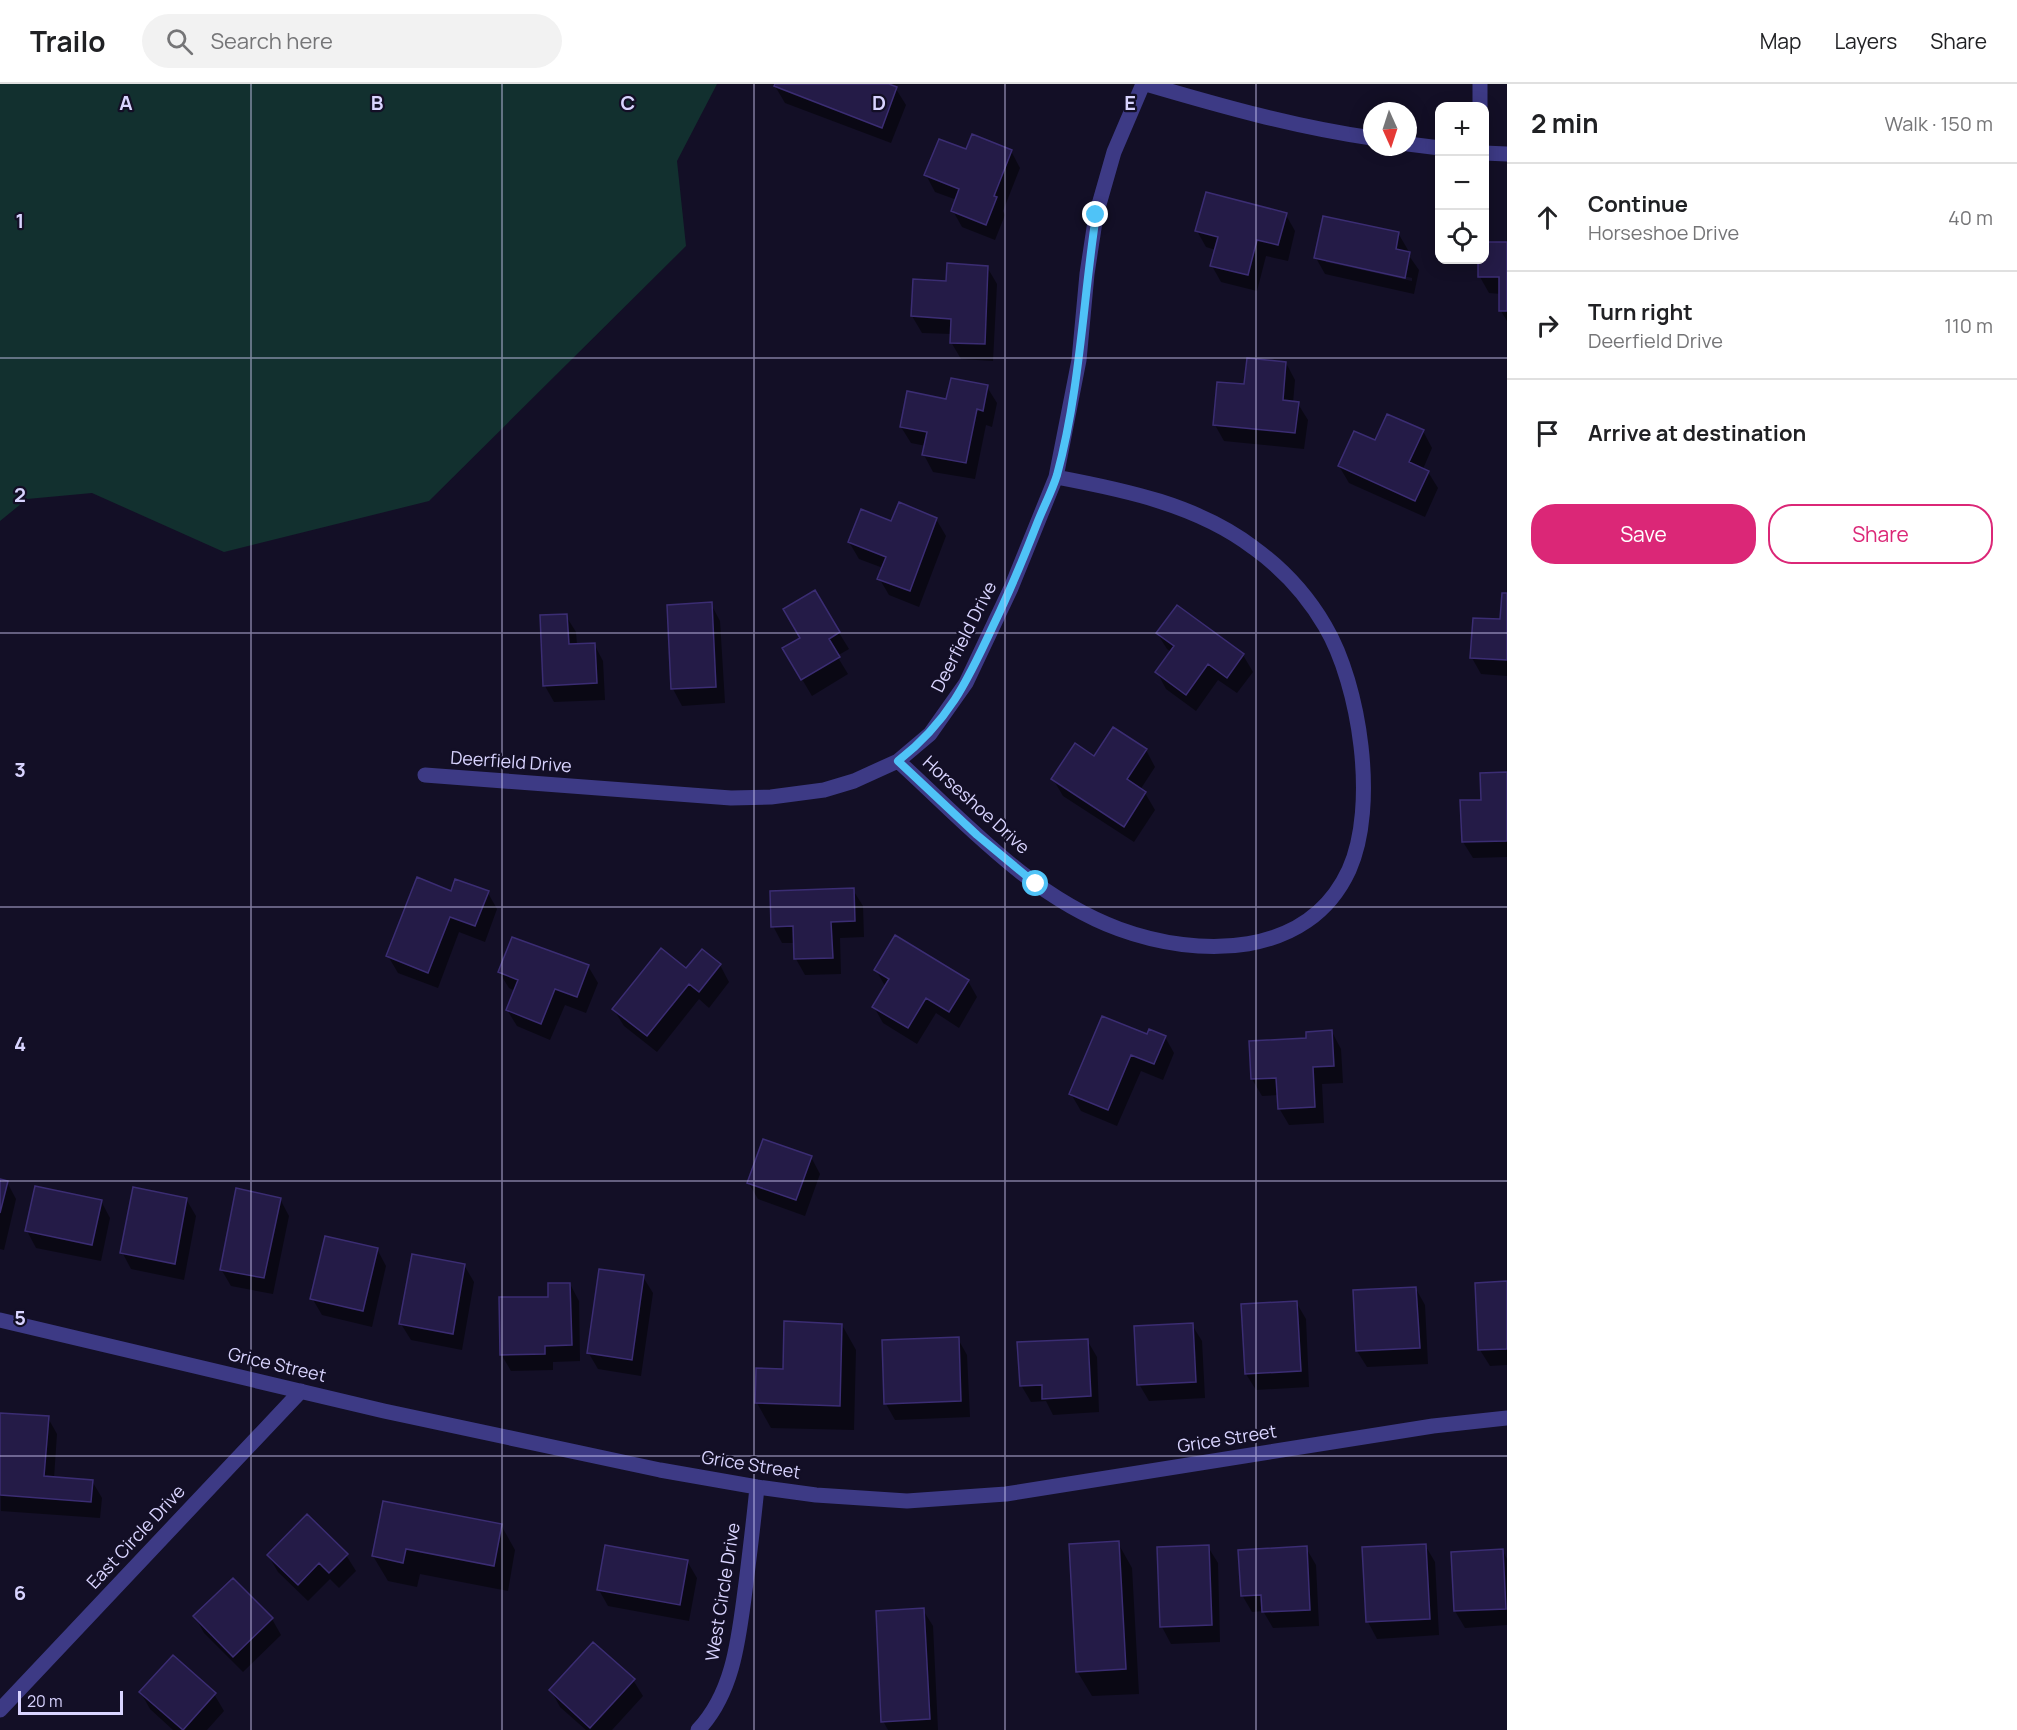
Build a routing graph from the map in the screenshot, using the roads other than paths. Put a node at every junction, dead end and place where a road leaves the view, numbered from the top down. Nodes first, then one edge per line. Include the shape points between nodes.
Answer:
1 (1144, 84) edge
2 (1480, 84) edge
3 (1480, 102) edge
4 (1363, 136) edge
5 (1417, 145) edge
6 (1435, 147) edge
7 (1489, 153) edge
8 (1507, 154) edge
9 (1056, 477) junction
10 (898, 761) junction
11 (425, 775) dead end
12 (0, 1320) edge
13 (301, 1391) junction
14 (1507, 1418) edge
15 (758, 1487) junction
16 (0, 1710) edge
17 (698, 1730) edge

1 - 4 street via 1286,122
1 - 9 street, Deerfield Drive via 1114,152 1096,215 1079,360
2 - 3 street
5 - 6 street
7 - 8 street
9 - 10 street, Deerfield Drive via 1011,588 966,683 930,734
9 - 10 street, Horseshoe Drive via 1108,487 1193,513 1225,528 1254,547 1306,597 1327,628 1342,663 1360,740 1363,805 1359,841 1349,870 1331,899 1307,922 1276,937 1224,946 1168,944 1118,928 1065,903 1036,884
10 - 11 street, Deerfield Drive via 824,790 731,798
12 - 13 street, Grice Street
13 - 15 street, Grice Street via 660,1470
13 - 16 street, East Circle Drive
14 - 15 street, Grice Street via 953,1499 864,1500
15 - 17 street, West Circle Drive via 734,1665 723,1693

